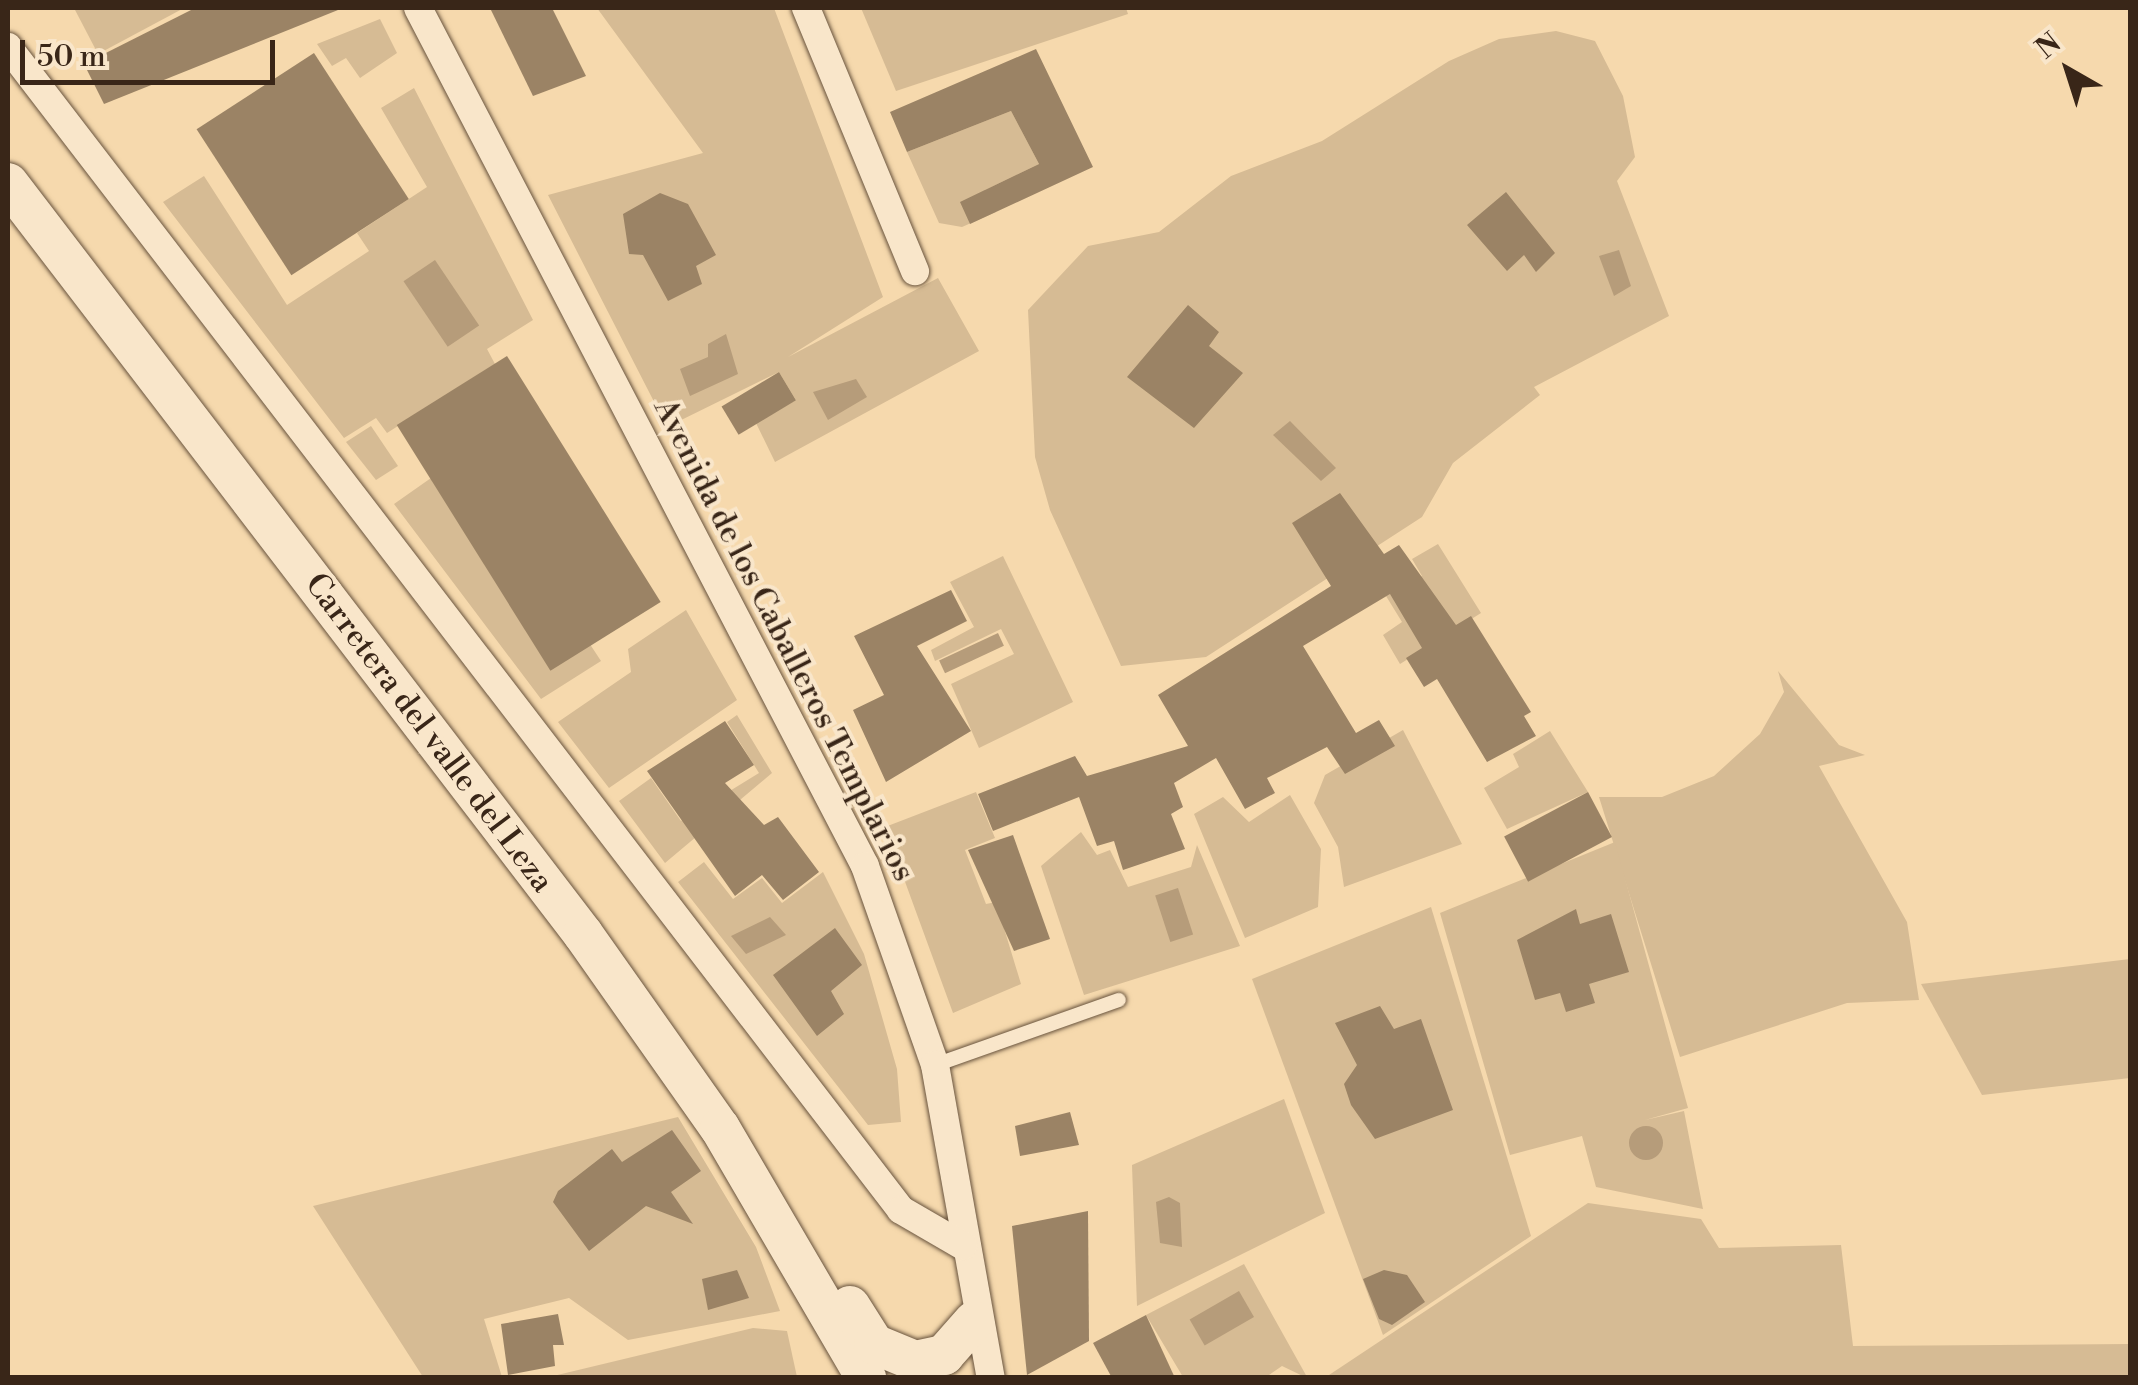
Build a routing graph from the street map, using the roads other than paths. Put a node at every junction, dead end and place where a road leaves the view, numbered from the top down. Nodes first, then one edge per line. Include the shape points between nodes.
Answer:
1 (418, 8) edge
2 (806, 8) edge
3 (8, 47) edge
4 (8, 183) edge
5 (915, 271) dead end
6 (1119, 1000) dead end
7 (935, 1065) junction
8 (720, 1128) junction
9 (963, 1246) junction
10 (818, 1305) junction
11 (977, 1331) junction
12 (830, 1378) edge
13 (866, 1378) edge
14 (971, 1378) edge
15 (991, 1378) edge

1 - 7 street, Avenida de los Caballeros Templarios via 865,866
2 - 5 street
3 - 9 street via 901,1210
4 - 8 main road, Carretera del valle del Leza via 582,934
6 - 7 lane
7 - 9 street, Avenida de los Caballeros Templarios
8 - 10 main road, Carretera del valle del Leza
8 - 11 main road via 790,1210 874,1344 916,1361 944,1355
9 - 11 street, Avenida de los Caballeros Templarios
10 - 12 main road
10 - 13 main road, Carretera del valle del Leza
11 - 14 street, Avenida de los Caballeros Templarios
11 - 15 street, Avenida de los Caballeros Templarios

